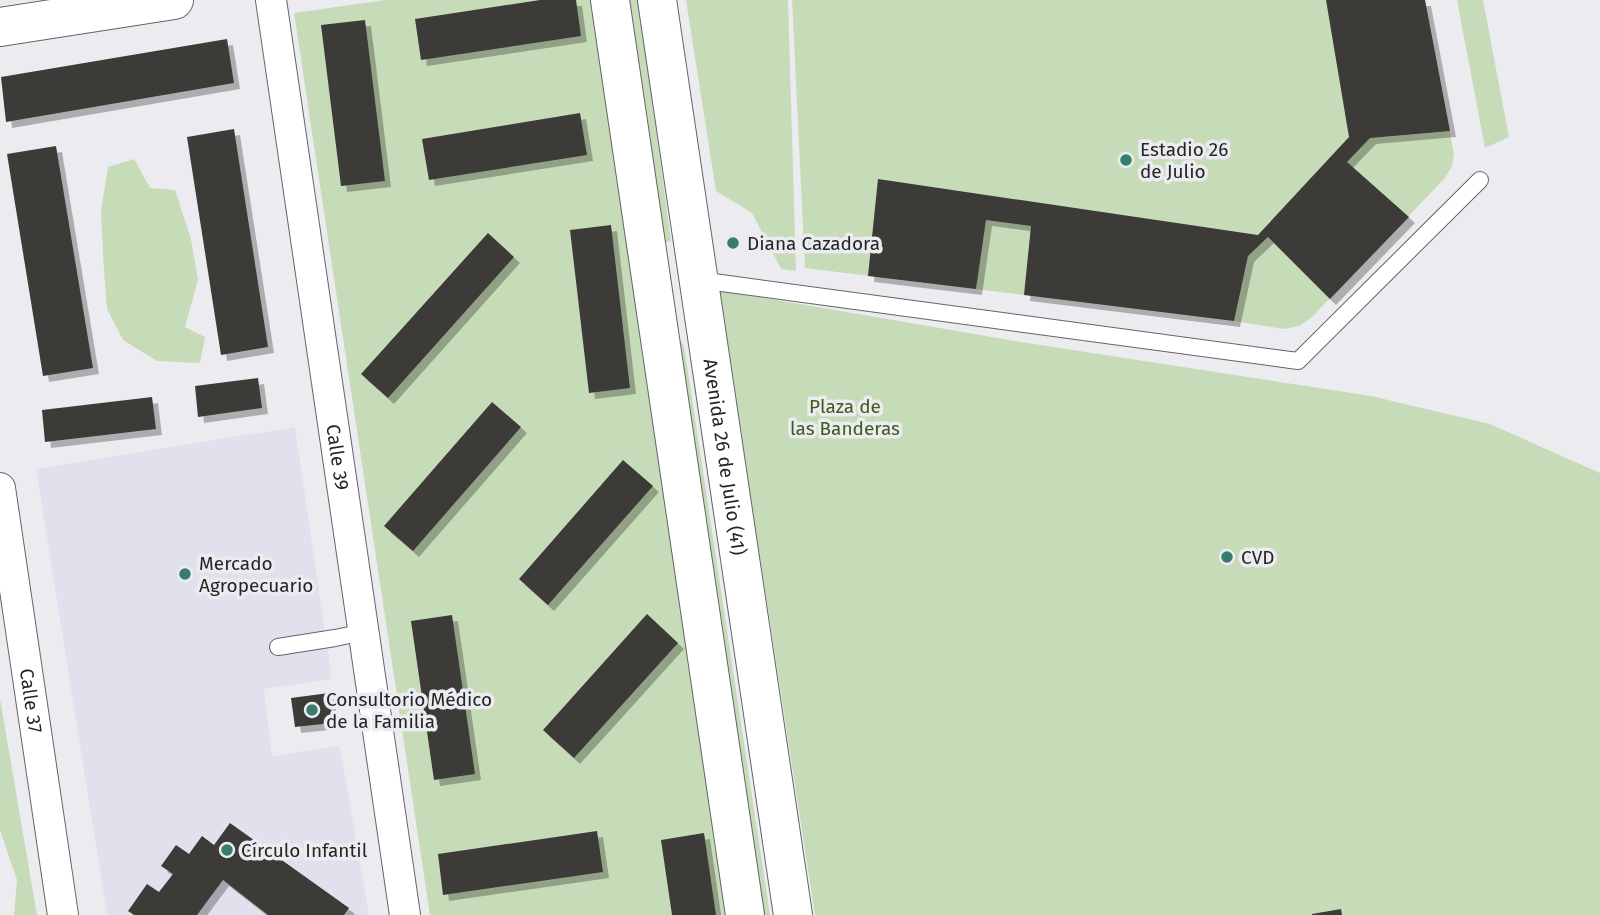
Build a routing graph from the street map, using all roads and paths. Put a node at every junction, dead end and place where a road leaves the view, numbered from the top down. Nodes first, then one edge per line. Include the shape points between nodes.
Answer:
1 (174, 0) edge
2 (271, 0) edge
3 (610, 0) edge
4 (657, 0) edge
5 (0, 27) edge
6 (1480, 180) dead end
7 (699, 280) junction
8 (652, 286) junction
9 (0, 488) edge
10 (364, 632) junction
11 (278, 647) dead end
12 (63, 915) edge
13 (405, 915) edge
14 (746, 915) edge
15 (793, 915) edge

1 - 5 main road
2 - 10 street, Calle 39
3 - 8 main road
4 - 7 main road, Avenida 26 de Julio (41)
6 - 7 lane via 1298,361
7 - 8 main road
7 - 15 main road, Avenida 26 de Julio (41)
8 - 14 main road
9 - 12 street, Calle 37
10 - 11 lane
10 - 13 street, Calle 39

